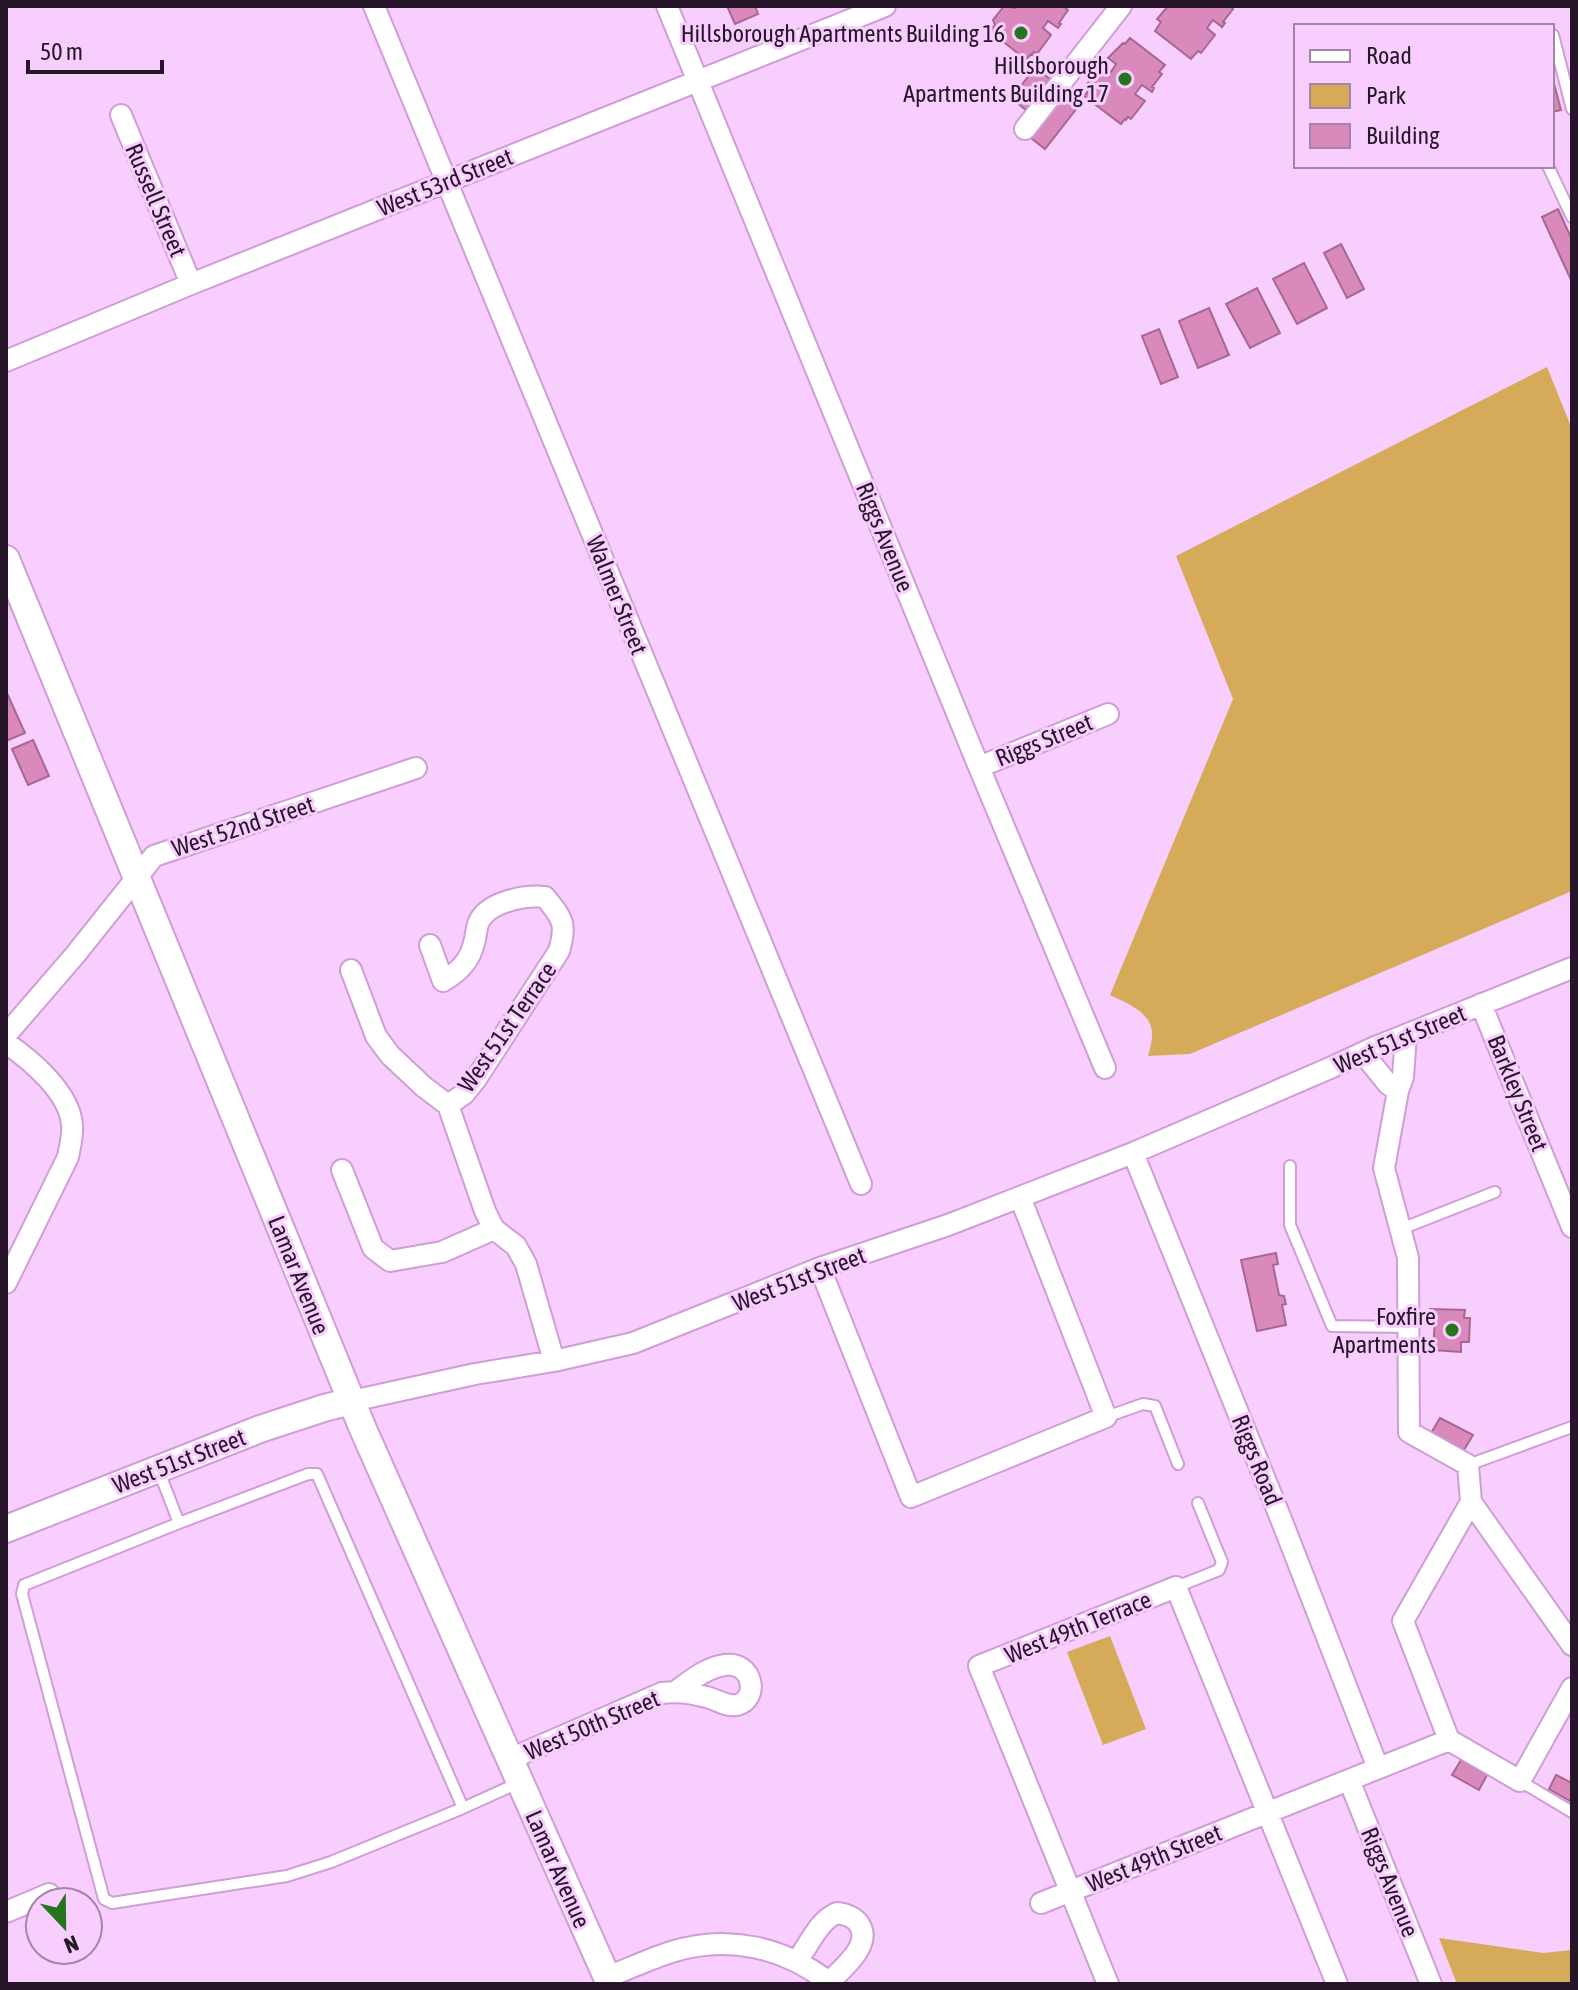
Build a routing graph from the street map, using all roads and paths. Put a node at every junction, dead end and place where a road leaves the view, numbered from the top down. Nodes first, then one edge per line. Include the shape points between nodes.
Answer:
1 (374, 6) edge
2 (667, 6) edge
3 (885, 6) edge
4 (1121, 6) edge
5 (1554, 39) edge
6 (698, 82) junction
7 (1572, 109) edge
8 (121, 115) dead end
9 (1025, 129) dead end
10 (1549, 168) edge
11 (446, 181) junction
12 (1572, 217) edge
13 (191, 284) junction
14 (6, 361) edge
15 (6, 559) edge
16 (1108, 714) dead end
17 (979, 767) junction
18 (416, 768) dead end
19 (137, 878) junction
20 (430, 945) dead end
21 (1572, 968) edge
22 (351, 970) dead end
23 (1481, 1004) junction
24 (6, 1035) edge
25 (1406, 1035) junction
26 (6, 1043) edge
27 (1363, 1053) junction
28 (1105, 1068) dead end
29 (1398, 1091) junction
30 (448, 1105) junction
31 (1133, 1153) junction
32 (1290, 1166) dead end
33 (342, 1170) dead end
34 (861, 1184) dead end
35 (1495, 1192) dead end
36 (1020, 1197) junction
37 (1572, 1227) edge
38 (494, 1229) junction
39 (1401, 1229) junction
40 (820, 1268) junction
41 (6, 1283) edge
42 (1408, 1327) junction
43 (554, 1361) junction
44 (352, 1401) junction
45 (1106, 1417) junction
46 (1572, 1427) edge
47 (1178, 1464) dead end
48 (1468, 1465) junction
49 (158, 1469) junction
50 (1471, 1502) junction
51 (1198, 1503) dead end
52 (179, 1523) junction
53 (6, 1529) edge
54 (1176, 1587) junction
55 (1572, 1645) edge
56 (1572, 1688) edge
57 (675, 1692) dead end
58 (1449, 1740) junction
59 (1378, 1768) junction
60 (515, 1771) junction
61 (1349, 1780) junction
62 (1520, 1781) junction
63 (463, 1808) junction
64 (1267, 1812) junction
65 (1572, 1812) edge
66 (1071, 1891) junction
67 (1041, 1903) dead end
68 (797, 1961) junction
69 (608, 1981) edge
70 (830, 1983) edge
71 (1108, 1984) edge
72 (1337, 1984) edge
73 (1431, 1984) edge

1 - 11 street, Walmer Street
2 - 6 street, Riggs Avenue
3 - 6 street, West 53rd Street
4 - 9 street
5 - 7 lane
6 - 11 street, West 53rd Street
6 - 17 street, Riggs Avenue
8 - 13 street, Russell Street
10 - 12 lane
11 - 13 street, West 53rd Street
11 - 34 street, Walmer Street
13 - 14 street, West 53rd Street
15 - 19 street, Lamar Avenue
16 - 17 street, Riggs Street
17 - 28 street, Riggs Avenue
18 - 19 street, West 52nd Street via 159,853
19 - 24 street, West 52nd Street
19 - 44 street, Lamar Avenue
20 - 30 street, West 51st Terrace via 443,981 470,957 478,923 487,912 528,895 545,897 558,913 564,933 559,951 476,1079
21 - 23 street, West 51st Street
22 - 30 street via 376,1036 390,1055
23 - 25 street, West 51st Street
23 - 37 street, Barkley Street
25 - 27 street, West 51st Street
25 - 29 street
26 - 41 street via 58,1091 72,1123 68,1157
27 - 29 street
27 - 31 street, West 51st Street
29 - 39 street via 1384,1168
30 - 38 street
31 - 36 street, West 51st Street
31 - 59 street, Riggs Road
32 - 42 lane via 1290,1225 1332,1326
33 - 38 street via 373,1248 390,1261 442,1252
35 - 39 lane
36 - 40 street, West 51st Street
36 - 45 street
38 - 43 street via 516,1246 526,1264
39 - 42 street via 1408,1258
40 - 43 street, West 51st Street via 633,1343
40 - 45 street via 911,1497
42 - 48 street via 1409,1432
43 - 44 street, West 51st Street
44 - 49 street, West 51st Street via 260,1429
44 - 60 street, Lamar Avenue
45 - 47 lane via 1143,1404 1155,1406
46 - 48 lane
48 - 50 street
49 - 52 lane
49 - 53 street, West 51st Street
50 - 55 street
50 - 58 street via 1403,1621
51 - 54 lane via 1222,1562 1219,1570
52 - 63 lane via 317,1474
52 - 63 lane via 24,1585 22,1594 104,1899 112,1903 287,1876
54 - 64 street, West 49th Terrace
54 - 66 street, West 49th Terrace via 979,1666
56 - 62 street
57 - 60 street, West 50th Street via 649,1697
58 - 59 street, West 49th Street
58 - 62 street
59 - 61 street, West 49th Street
60 - 63 lane
60 - 69 street, Lamar Avenue
61 - 64 street, West 49th Street
61 - 73 street, Riggs Avenue
62 - 65 lane
64 - 66 street, West 49th Street
64 - 72 street
66 - 67 street, West 49th Street
66 - 71 street
68 - 69 street via 755,1946 712,1944 671,1952
68 - 70 street
68 - 70 street via 829,1917 837,1913 853,1918 862,1930 860,1946

